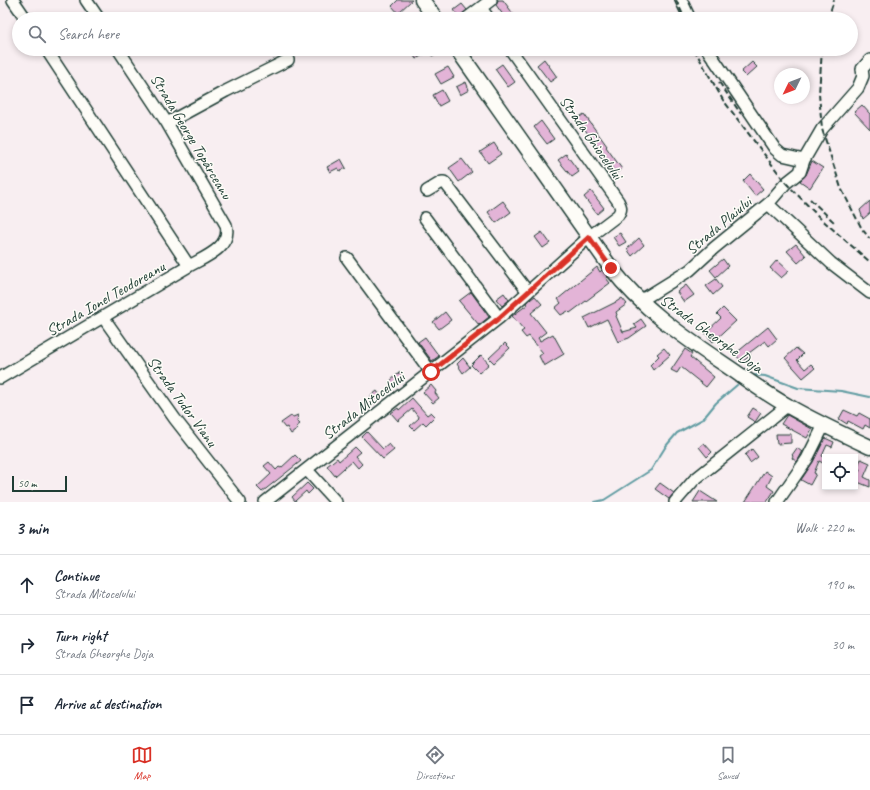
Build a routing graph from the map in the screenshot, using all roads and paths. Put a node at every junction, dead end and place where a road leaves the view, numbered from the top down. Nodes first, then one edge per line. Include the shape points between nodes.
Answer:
1 (13, 0) edge
2 (86, 0) edge
3 (422, 0) edge
4 (491, 0) edge
5 (681, 0) edge
6 (481, 8) junction
7 (21, 12) edge
8 (94, 12) edge
9 (431, 12) edge
10 (476, 12) edge
11 (484, 12) edge
12 (687, 12) edge
13 (51, 56) edge
14 (123, 56) edge
15 (461, 56) edge
16 (515, 56) edge
17 (712, 56) edge
18 (288, 60) dead end
19 (870, 60) edge
20 (167, 123) junction
21 (804, 160) junction
22 (427, 191) dead end
23 (768, 204) junction
24 (425, 218) dead end
25 (589, 237) junction
26 (224, 243) joint
27 (347, 258) dead end
28 (189, 266) junction
29 (528, 292) junction
30 (870, 293) edge
31 (640, 301) junction
32 (103, 317) junction
33 (499, 318) junction
34 (431, 372) junction
35 (0, 378) edge
36 (787, 406) junction
37 (824, 426) junction
38 (870, 447) edge
39 (307, 470) junction
40 (240, 502) edge
41 (265, 502) edge
42 (336, 502) edge
43 (675, 502) edge
44 (777, 502) edge

1 - 7 street
2 - 8 street
3 - 9 main road
4 - 6 street
5 - 12 street
6 - 10 street
6 - 11 street
13 - 28 street
14 - 20 street, Strada George Topârceanu
15 - 25 main road, Strada Gheorghe Doja
16 - 25 street, Strada Ghiocelului via 620,205 618,215
17 - 21 street via 775,149 782,155
18 - 20 street via 226,90
19 - 21 street, Strada Plaiului via 862,69 863,76 858,88 822,129
20 - 26 street, Strada George Topârceanu via 226,225 229,232
21 - 23 street, Strada Plaiului via 800,172 786,183
22 - 29 street via 442,182 446,184
23 - 30 street via 831,263
23 - 31 street, Strada Plaiului via 690,270
24 - 33 street
25 - 29 street, Strada Mitocelului
25 - 31 main road, Strada Gheorghe Doja via 625,286
26 - 28 street, Strada Ionel Teodoreanu
27 - 34 street
28 - 32 street, Strada Ionel Teodoreanu
29 - 33 street, Strada Mitocelului
31 - 36 main road, Strada Gheorghe Doja via 688,340
32 - 35 street, Strada Ionel Teodoreanu
32 - 40 street, Strada Tudor Vianu via 175,419
33 - 34 street, Strada Mitocelului
34 - 39 street, Strada Mitocelului
36 - 37 main road, Strada Gheorghe Doja
36 - 43 street via 694,480
37 - 38 main road, Strada Gheorghe Doja
37 - 44 street via 807,459
39 - 41 street, Strada Mitocelului
39 - 42 street

